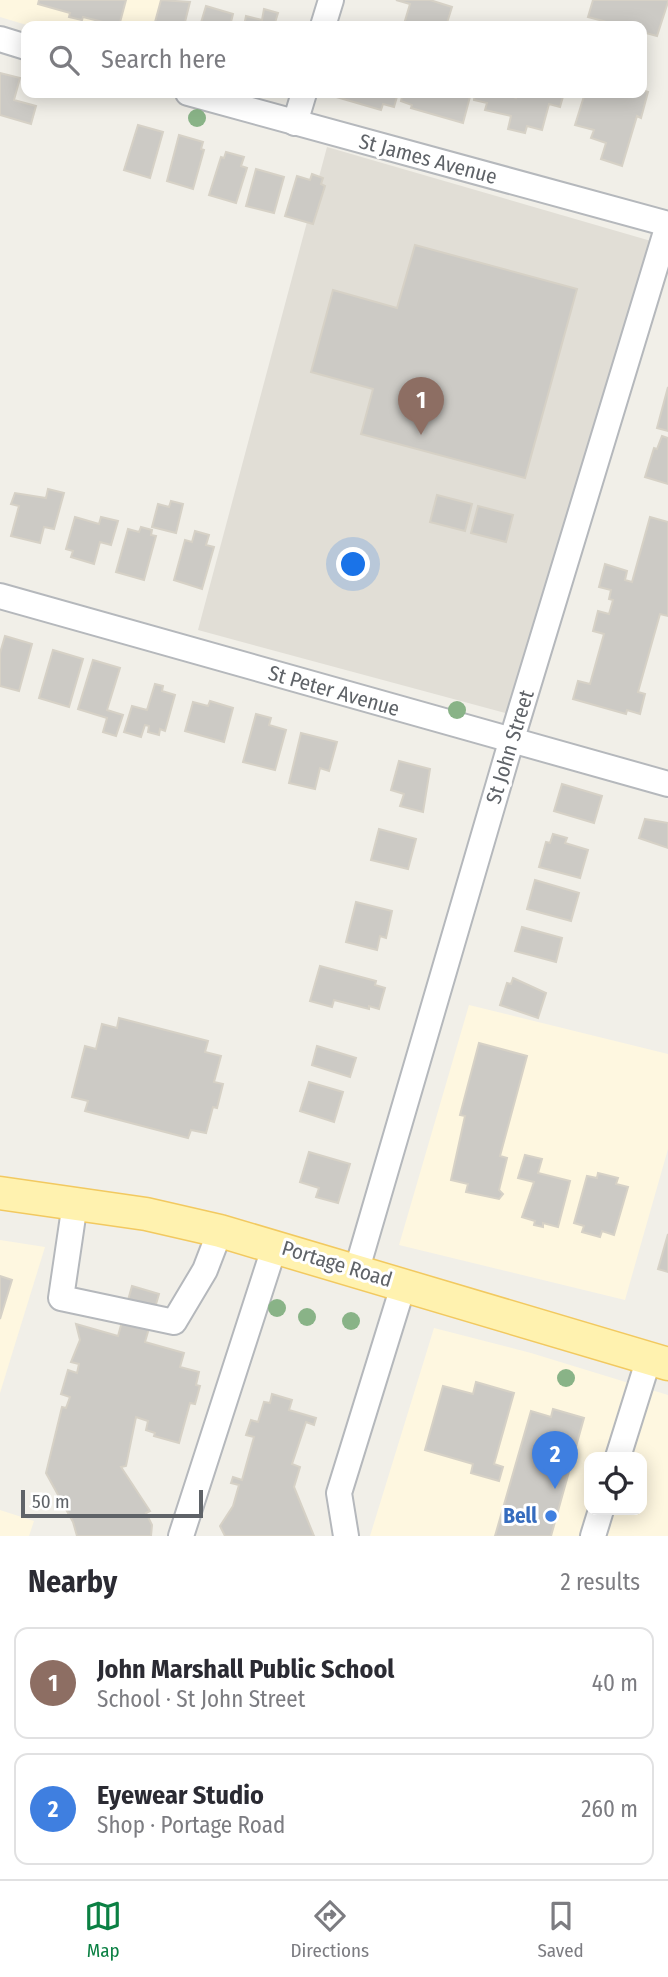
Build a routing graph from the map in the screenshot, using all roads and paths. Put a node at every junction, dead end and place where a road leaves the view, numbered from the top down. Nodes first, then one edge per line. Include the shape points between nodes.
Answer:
1 (331, 0) edge
2 (325, 21) edge
3 (0, 39) edge
4 (21, 45) edge
5 (206, 98) edge
6 (302, 98) edge
7 (295, 123) junction
8 (668, 225) edge
9 (0, 596) edge
10 (511, 742) junction
11 (668, 784) edge
12 (0, 1193) edge
13 (75, 1203) junction
14 (219, 1231) junction
15 (275, 1245) junction
16 (356, 1269) junction
17 (404, 1283) junction
18 (659, 1361) edge
19 (620, 1452) edge
20 (599, 1515) edge
21 (181, 1536) edge
22 (346, 1536) edge
23 (593, 1536) edge

1 - 2 street
3 - 4 street
5 - 7 street, St James Avenue
6 - 7 street
7 - 8 street, St James Avenue
8 - 10 street, St John Street
9 - 10 street, St Peter Avenue
10 - 11 street, St Peter Avenue
10 - 16 street, St John Street
12 - 13 main road, Portage Road
13 - 14 main road, Portage Road
13 - 14 street via 61,1298 174,1322 205,1270
14 - 15 main road, Portage Road
15 - 16 main road, Portage Road
15 - 21 street
16 - 17 main road, Portage Road
17 - 18 main road, Portage Road
17 - 22 street via 339,1493
18 - 19 street
20 - 23 street

